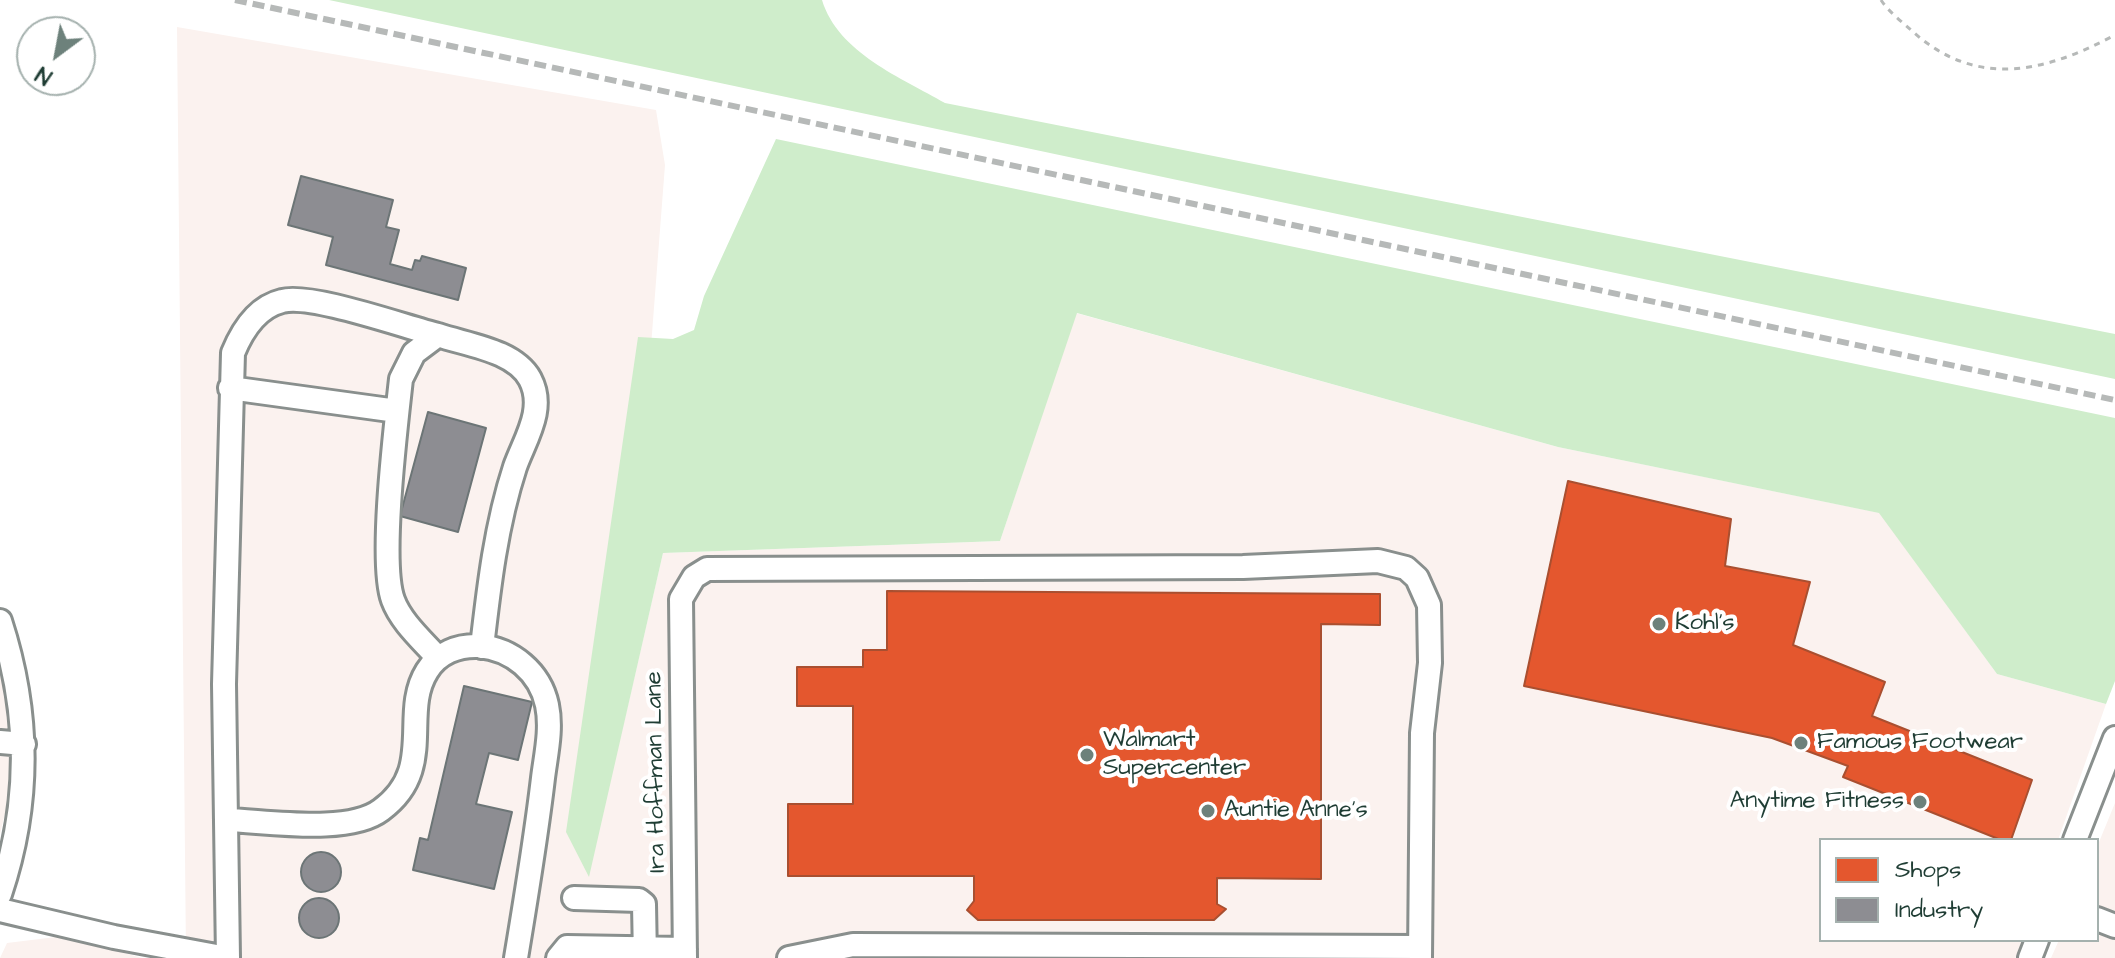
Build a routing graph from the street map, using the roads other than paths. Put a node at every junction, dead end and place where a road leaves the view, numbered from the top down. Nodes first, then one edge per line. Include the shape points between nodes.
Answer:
1 (438, 335) junction
2 (230, 388) junction
3 (397, 411) junction
4 (0, 621) edge
5 (482, 647) junction
6 (438, 658) junction
7 (2115, 738) edge
8 (0, 742) edge
9 (24, 744) junction
10 (226, 820) junction
11 (2076, 838) edge
12 (0, 894) edge
13 (574, 898) dead end
14 (0, 910) edge
15 (842, 952) edge
16 (1420, 952) edge
17 (645, 953) edge
18 (1182, 953) edge
19 (685, 954) edge
20 (228, 958) edge
21 (516, 958) edge
22 (558, 958) edge
23 (789, 958) edge

1 - 2 street via 306,300 281,301 267,307 240,336
1 - 3 street via 407,364
1 - 5 street via 510,359 530,380 535,394 534,418 501,515
2 - 3 street
2 - 10 street
3 - 6 street via 388,580 402,617
4 - 9 street via 18,691
5 - 6 street via 452,650
5 - 21 street via 516,659 532,672 547,704 538,822
6 - 10 street via 421,686 407,781 378,813 348,823
7 - 11 street
8 - 9 street
9 - 12 street via 20,825
10 - 20 street
13 - 17 street via 639,900 644,904
14 - 20 street
15 - 18 street
15 - 23 street
16 - 18 street
16 - 19 street, Ira Hoffman Lane via 1429,605 1417,578 1406,568 1378,561 1243,567 707,569 685,587 681,599
17 - 19 street
17 - 22 street via 567,947

